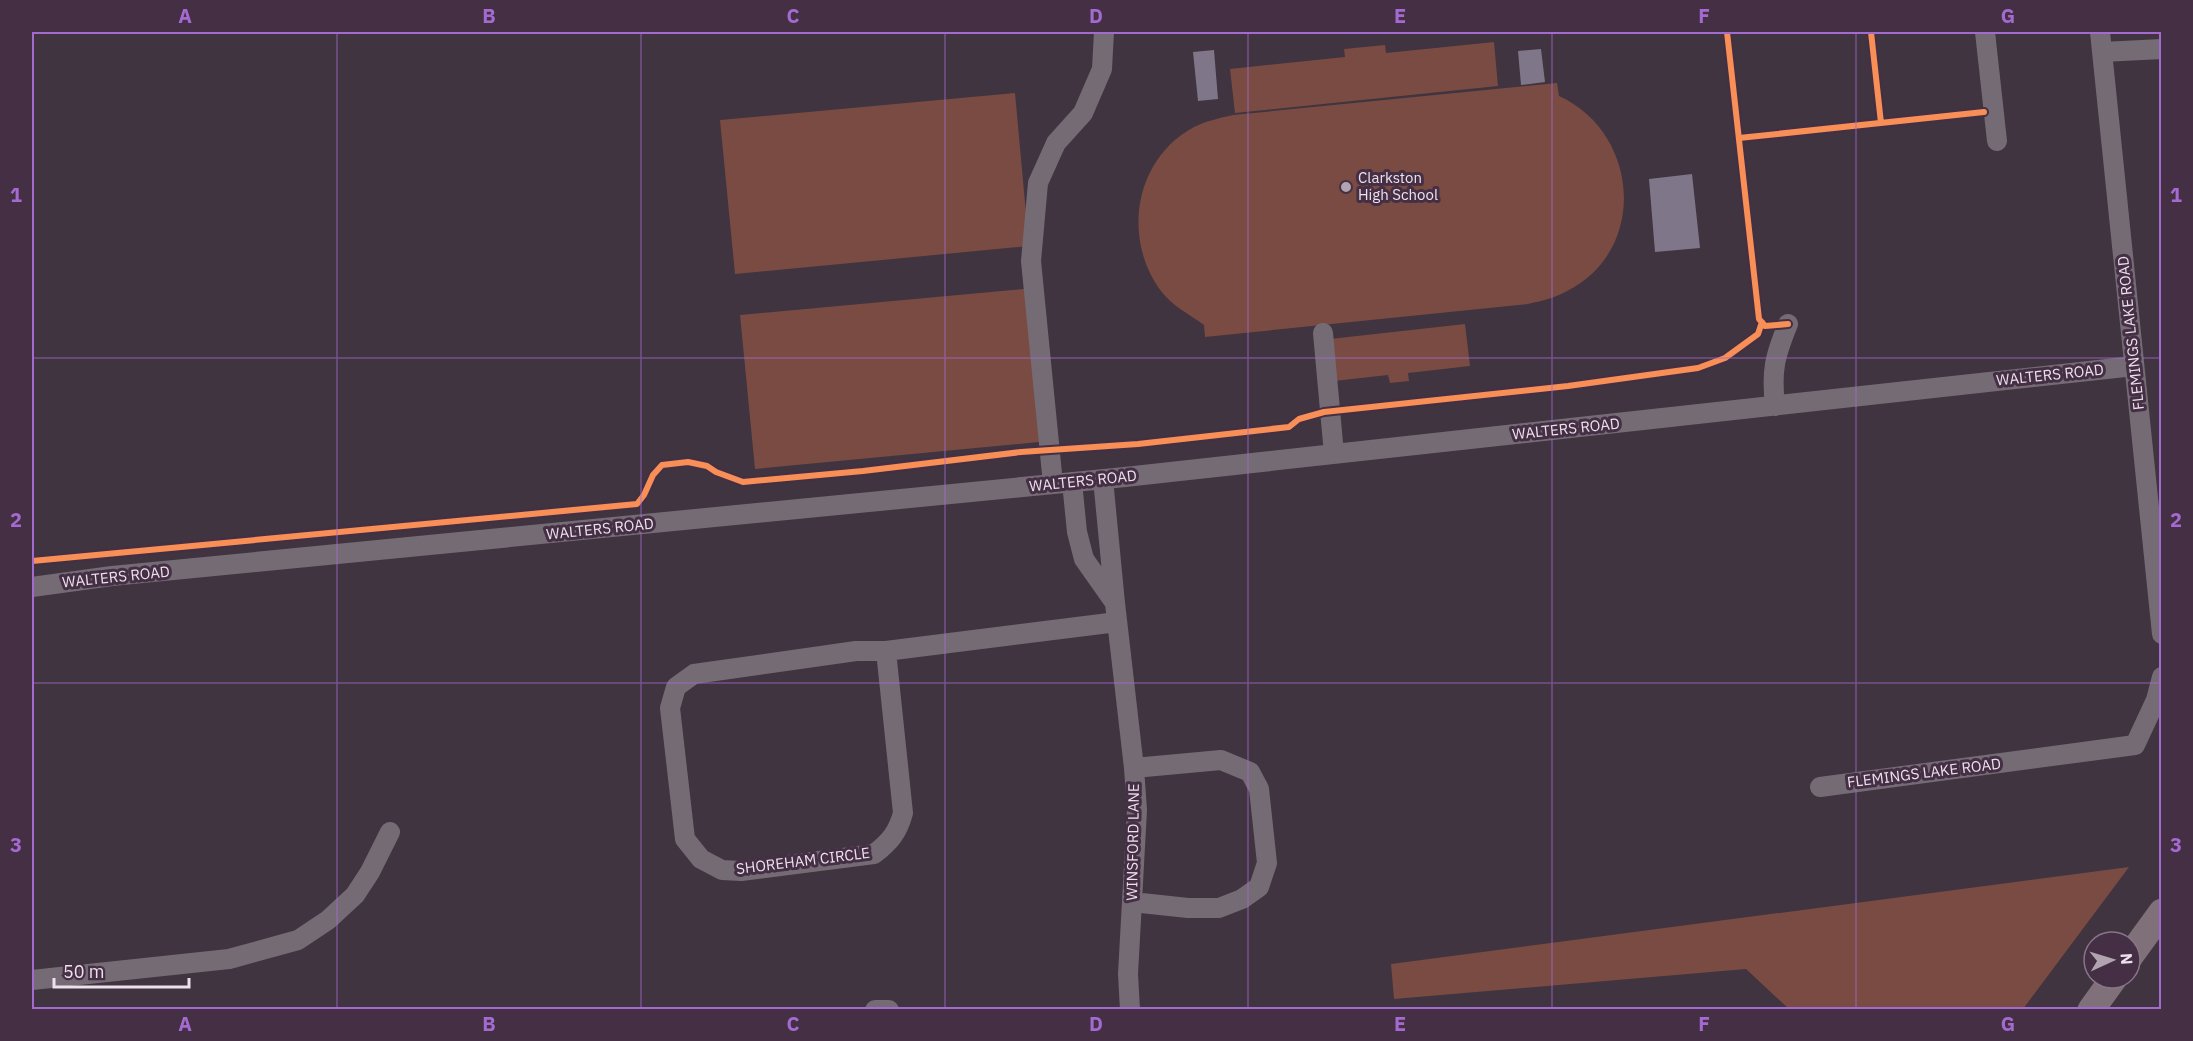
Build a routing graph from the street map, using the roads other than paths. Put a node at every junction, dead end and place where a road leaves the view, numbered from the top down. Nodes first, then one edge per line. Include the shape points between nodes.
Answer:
1 (1104, 32) edge
2 (1985, 32) edge
3 (2100, 32) edge
4 (2162, 49) edge
5 (2102, 52) junction
6 (1997, 141) dead end
7 (1788, 324) dead end
8 (1323, 333) dead end
9 (2134, 366) junction
10 (1775, 406) junction
11 (1334, 454) junction
12 (1103, 479) junction
13 (1062, 484) junction
14 (32, 587) edge
15 (1116, 612) junction
16 (2162, 634) edge
17 (886, 651) junction
18 (2162, 677) edge
19 (1134, 768) junction
20 (1820, 787) dead end
21 (390, 832) dead end
22 (1132, 902) junction
23 (2162, 912) edge
24 (2142, 940) edge
25 (32, 980) edge
26 (2105, 990) edge
27 (875, 1010) edge
28 (889, 1010) edge
29 (1130, 1010) edge
30 (2091, 1010) edge

1 - 13 street, WINSFORD LANE via 1102,69 1083,113 1056,143 1038,183 1031,261
2 - 6 street
3 - 5 street, FLEMINGS LAKE ROAD
4 - 5 street
5 - 9 street, FLEMINGS LAKE ROAD
7 - 10 street via 1774,358
8 - 11 street
9 - 10 street, WALTERS ROAD
9 - 16 street, FLEMINGS LAKE ROAD
10 - 11 street, WALTERS ROAD
11 - 12 street, WALTERS ROAD
12 - 13 street, WALTERS ROAD
12 - 15 street, WINSFORD LANE
13 - 14 street, WALTERS ROAD
13 - 15 street, WINSFORD LANE via 1084,559
15 - 17 street, SHOREHAM CIRCLE
15 - 19 street, WINSFORD LANE
17 - 17 street, SHOREHAM CIRCLE via 856,651 694,674 676,687 670,708 685,838 700,859 722,870 741,871 874,854 889,843 903,813
18 - 20 street, FLEMINGS LAKE ROAD via 2156,700 2135,744
19 - 22 street, WINSFORD LANE via 1137,810
19 - 22 street via 1221,760 1250,772 1259,789 1266,863 1259,887 1219,908
21 - 25 street via 355,895 298,940 229,959
22 - 29 street, WINSFORD LANE
23 - 24 highway
26 - 30 highway
27 - 28 street

